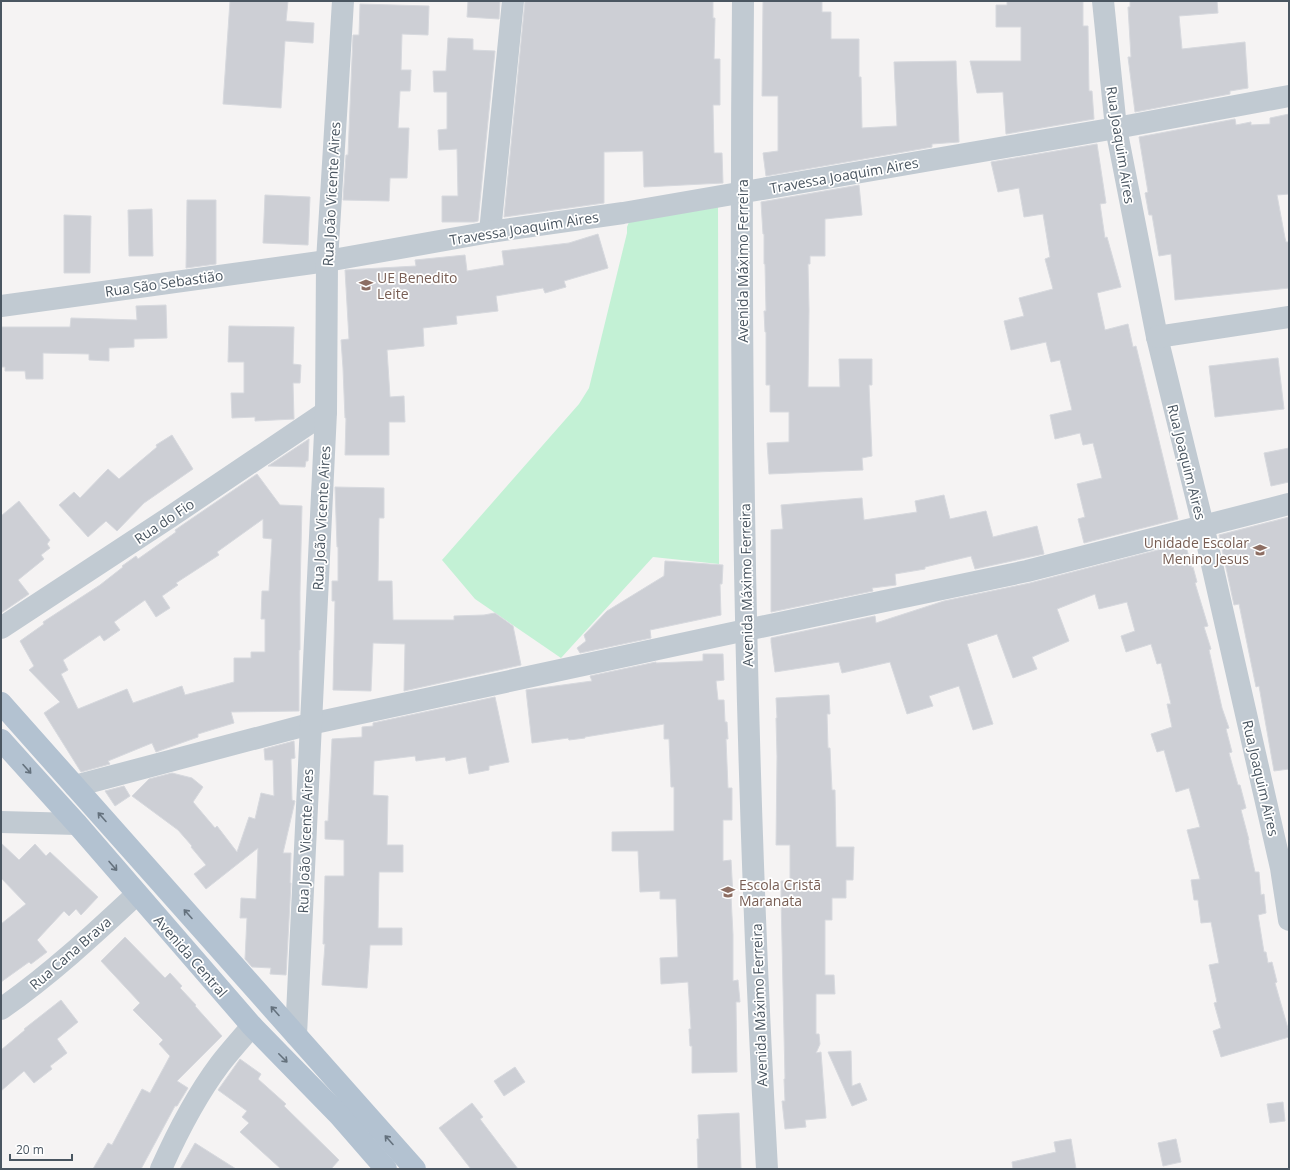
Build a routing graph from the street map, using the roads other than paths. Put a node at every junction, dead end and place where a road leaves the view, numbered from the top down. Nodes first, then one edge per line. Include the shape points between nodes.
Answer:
1 (343, 1) edge
2 (512, 1) edge
3 (743, 1) edge
4 (1103, 1) edge
5 (1289, 96) edge
6 (1116, 128) junction
7 (741, 192) junction
8 (490, 232) junction
9 (327, 261) junction
10 (1, 306) edge
11 (1289, 317) edge
12 (1157, 337) junction
13 (326, 412) junction
14 (1289, 504) edge
15 (1203, 525) junction
16 (1, 628) edge
17 (746, 630) junction
18 (1, 703) edge
19 (310, 724) junction
20 (1, 740) edge
21 (75, 786) junction
22 (1, 822) edge
23 (77, 824) junction
24 (1285, 868) edge
25 (137, 894) junction
26 (1289, 920) edge
27 (1, 1009) edge
28 (252, 1026) junction
29 (296, 1035) junction
30 (161, 1169) edge
31 (386, 1169) edge
32 (415, 1169) edge
33 (767, 1169) edge

1 - 9 street, Rua João Vicente Aires
2 - 8 street
3 - 7 street, Avenida Máximo Ferreira
4 - 6 street, Rua Joaquim Aires
5 - 6 street, Travessa Joaquim Aires
6 - 7 street, Travessa Joaquim Aires
6 - 12 street, Rua Joaquim Aires
7 - 8 street, Travessa Joaquim Aires via 624,213
7 - 17 street, Avenida Máximo Ferreira
8 - 9 street, Travessa Joaquim Aires
9 - 10 street, Rua São Sebastião
9 - 13 street, Rua João Vicente Aires
11 - 12 street
12 - 15 street, Rua Joaquim Aires
13 - 16 street, Rua do Fio
13 - 19 street, Rua João Vicente Aires
14 - 15 street
15 - 17 street via 1027,571
15 - 24 street, Rua Joaquim Aires
17 - 19 street
17 - 33 street, Avenida Máximo Ferreira via 759,1020
18 - 21 main road
19 - 21 street
19 - 29 street, Rua João Vicente Aires
20 -> 23 main road, Avenida Central
29 -> 21 main road
22 - 23 street
23 -> 25 main road, Avenida Central
24 - 26 street, Rua Joaquim Aires
25 - 27 street, Rua Cana Brava via 39,982
25 - 28 main road, Avenida Central
28 - 30 street via 198,1097
28 -> 31 main road, Avenida Central via 339,1115
32 -> 29 main road

